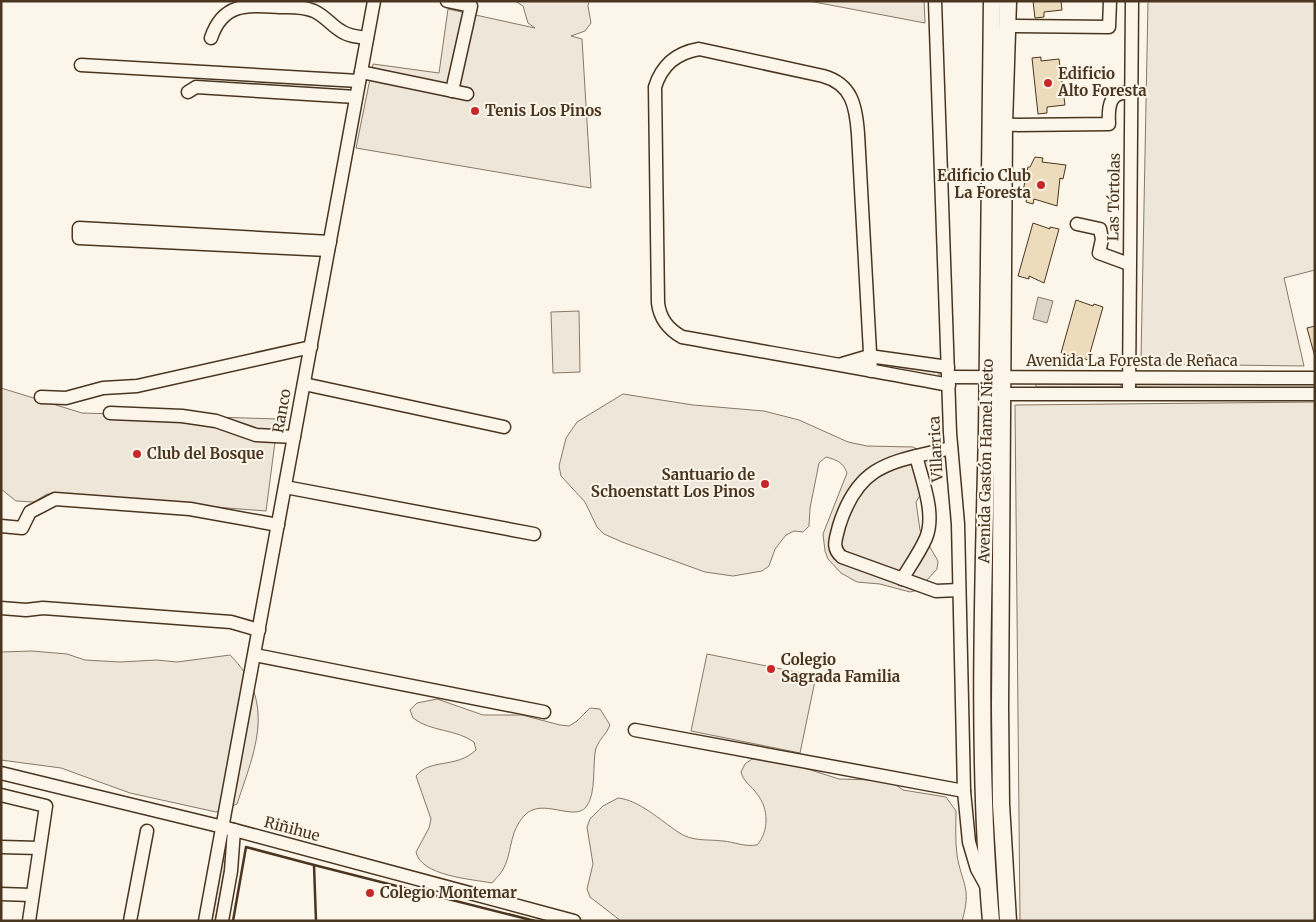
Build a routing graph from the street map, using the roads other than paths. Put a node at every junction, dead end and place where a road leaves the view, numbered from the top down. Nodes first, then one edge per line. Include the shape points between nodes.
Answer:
1 (374, 1) edge
2 (446, 1) edge
3 (935, 1) edge
4 (992, 1) edge
5 (1008, 1) edge
6 (1110, 1) edge
7 (1132, 1) edge
8 (1007, 26) junction
9 (212, 38) dead end
10 (367, 38) junction
11 (81, 65) dead end
12 (360, 77) junction
13 (452, 91) junction
14 (188, 92) dead end
15 (467, 94) dead end
16 (1132, 94) junction
17 (356, 97) junction
18 (1004, 125) junction
19 (1077, 224) dead end
20 (329, 246) junction
21 (1129, 264) junction
22 (310, 347) junction
23 (869, 356) junction
24 (837, 365) junction
25 (871, 371) junction
26 (1129, 376) junction
27 (949, 377) junction
28 (996, 377) junction
29 (1315, 378) edge
30 (304, 384) junction
31 (1129, 393) junction
32 (987, 394) junction
33 (1004, 394) junction
34 (1315, 394) edge
35 (41, 397) dead end
36 (110, 414) dead end
37 (504, 427) dead end
38 (294, 437) junction
39 (951, 448) junction
40 (916, 456) junction
41 (285, 487) junction
42 (278, 525) junction
43 (1, 526) edge
44 (534, 534) dead end
45 (902, 579) junction
46 (959, 590) junction
47 (1, 608) edge
48 (259, 630) junction
49 (255, 655) junction
50 (544, 712) dead end
51 (635, 730) dead end
52 (1, 773) edge
53 (964, 792) junction
54 (1, 795) edge
55 (229, 829) junction
56 (147, 831) dead end
57 (1, 847) edge
58 (39, 848) junction
59 (989, 891) junction
60 (1, 894) edge
61 (31, 895) junction
62 (29, 921) edge
63 (130, 921) edge
64 (205, 921) edge
65 (222, 921) edge
66 (574, 921) edge
67 (991, 921) edge
68 (1008, 921) edge

1 - 10 street, Ranco
2 - 13 street via 471,6
3 - 27 street, Villarrica
4 - 28 main road, Avenida Gastón Hamel Nieto via 988,180
5 - 8 main road, Avenida Gastón Hamel Nieto
6 - 8 street via 1109,26
7 - 16 street, Las Tórtolas
8 - 18 main road, Avenida Gastón Hamel Nieto
9 - 10 street via 223,17 249,5 310,10 342,32
10 - 12 street, Ranco
11 - 12 street
12 - 13 street
12 - 17 street, Ranco
13 - 15 street
14 - 17 street via 196,86
16 - 18 street via 1121,93 1112,98 1108,105 1109,124
16 - 21 street, Las Tórtolas
17 - 20 street, Ranco
18 - 28 main road, Avenida Gastón Hamel Nieto
19 - 21 street via 1100,229 1099,253
20 - 20 street via 79,228 79,238
20 - 22 street, Ranco
21 - 26 street, Las Tórtolas
22 - 30 street, Ranco
22 - 35 street via 137,386 103,388 66,398
23 - 24 street
23 - 24 street via 857,118 850,93 838,82 822,76 699,49 679,55 662,70 655,87 658,303 663,320 682,337
23 - 25 street
23 - 27 street
24 - 25 street
25 - 27 street
26 - 28 street, Avenida La Foresta de Reñaca
26 - 29 street, Avenida La Foresta de Reñaca
26 - 31 street, Las Tórtolas
27 - 28 street, Avenida La Foresta de Reñaca
27 - 39 street, Villarrica
28 - 32 main road, Avenida Gastón Hamel Nieto
28 - 33 main road, Avenida Gastón Hamel Nieto
30 - 37 street
30 - 38 street, Ranco
31 - 33 street
31 - 34 street
32 - 33 street
32 - 59 main road, Avenida Gastón Hamel Nieto via 984,741
33 - 68 main road, Avenida Gastón Hamel Nieto via 1001,804
36 - 38 street via 182,416 216,421 256,435
38 - 41 street, Ranco
39 - 40 street
39 - 46 street, Villarrica via 958,524
40 - 45 street via 929,511 929,526
40 - 45 street via 888,463 859,484 846,504 834,543 842,558
41 - 42 street, Ranco
41 - 44 street
42 - 43 street via 190,510 55,499 30,512 22,528
42 - 48 street, Ranco
45 - 46 street via 936,591
46 - 53 street, Villarrica
47 - 48 street via 43,608 231,622
48 - 49 street, Ranco
49 - 50 street
49 - 55 street, Ranco
51 - 53 street
52 - 55 street, Riñihue
53 - 59 street, Villarrica via 969,842 977,869
54 - 58 street via 46,806
55 - 64 street via 213,867
55 - 65 street via 232,871
55 - 66 street, Riñihue
56 - 63 street
57 - 58 street
58 - 61 street
59 - 67 main road, Avenida Gastón Hamel Nieto
60 - 61 street
61 - 62 street

